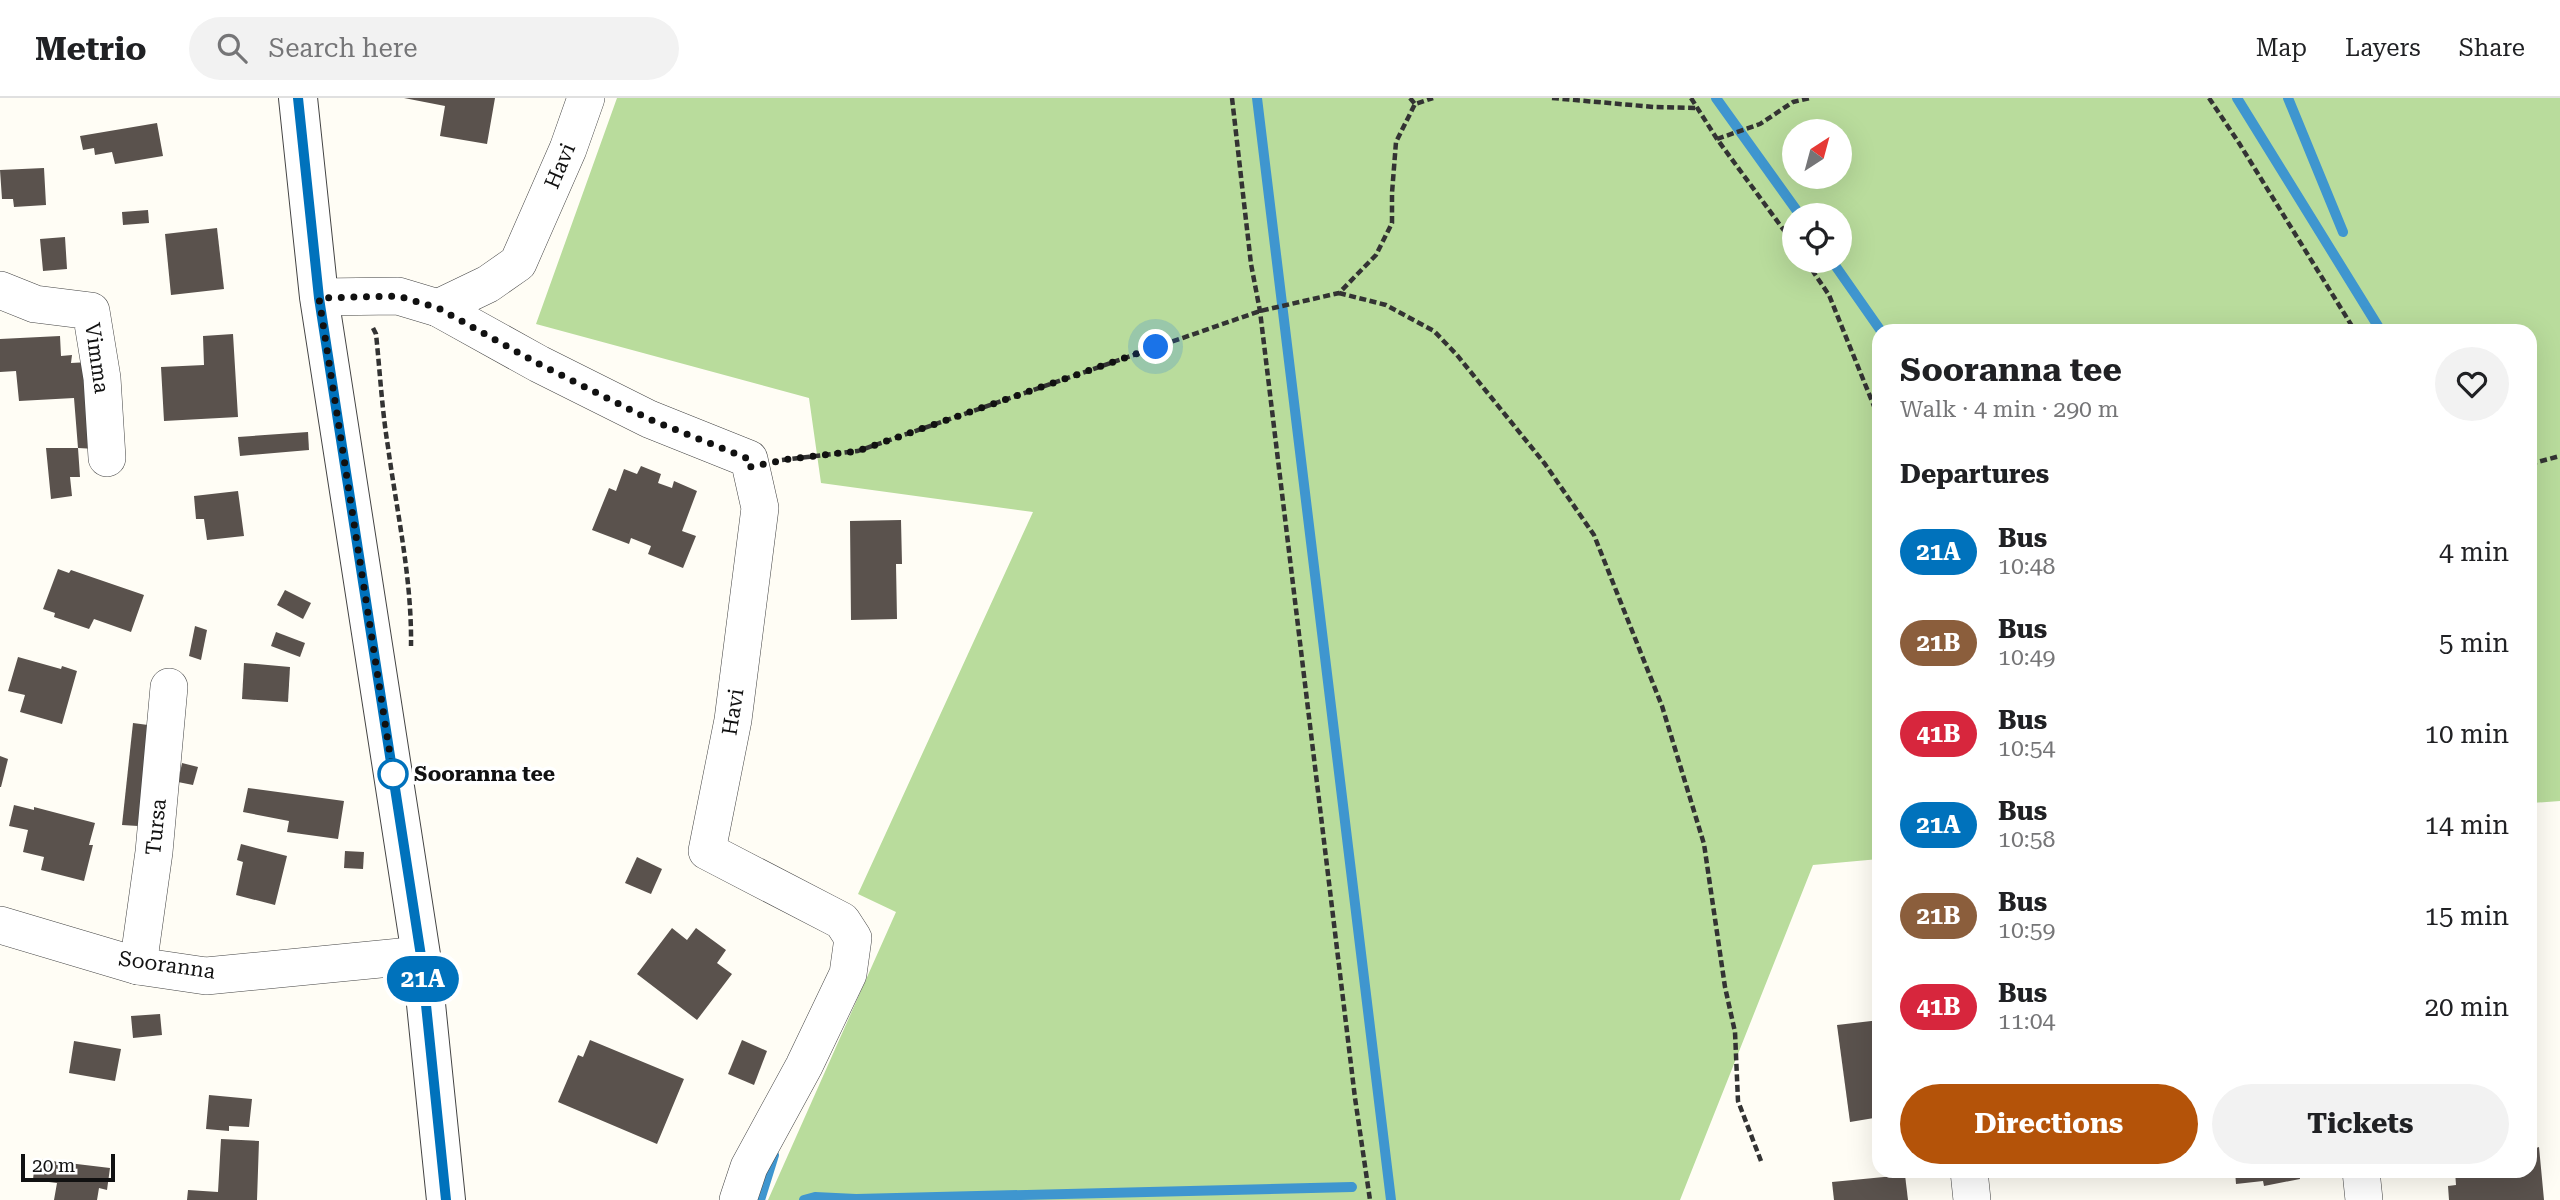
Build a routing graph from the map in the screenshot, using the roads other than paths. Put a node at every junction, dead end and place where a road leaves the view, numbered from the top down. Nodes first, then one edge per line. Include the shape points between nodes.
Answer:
1 (298, 98) edge
2 (586, 98) edge
3 (0, 290) edge
4 (319, 298) junction
5 (438, 308) junction
6 (107, 458) dead end
7 (169, 687) dead end
8 (0, 925) edge
9 (421, 956) junction
10 (138, 965) junction
11 (1970, 1178) edge
12 (2362, 1178) edge
13 (446, 1200) edge
14 (738, 1200) edge
15 (1972, 1200) edge
16 (2364, 1200) edge

1 - 4 street
2 - 5 street, Havi via 517,263 488,284
3 - 6 street, Vimma via 35,304 91,311 102,378
4 - 5 street via 398,296
4 - 9 street
5 - 14 street, Havi via 649,419 749,459 760,508 733,720 707,850 842,920 853,938 848,974 748,1167
7 - 10 street, Tursa
8 - 10 street, Sooranna
9 - 10 street, Sooranna via 206,975
9 - 13 street
11 - 15 street
12 - 16 street

